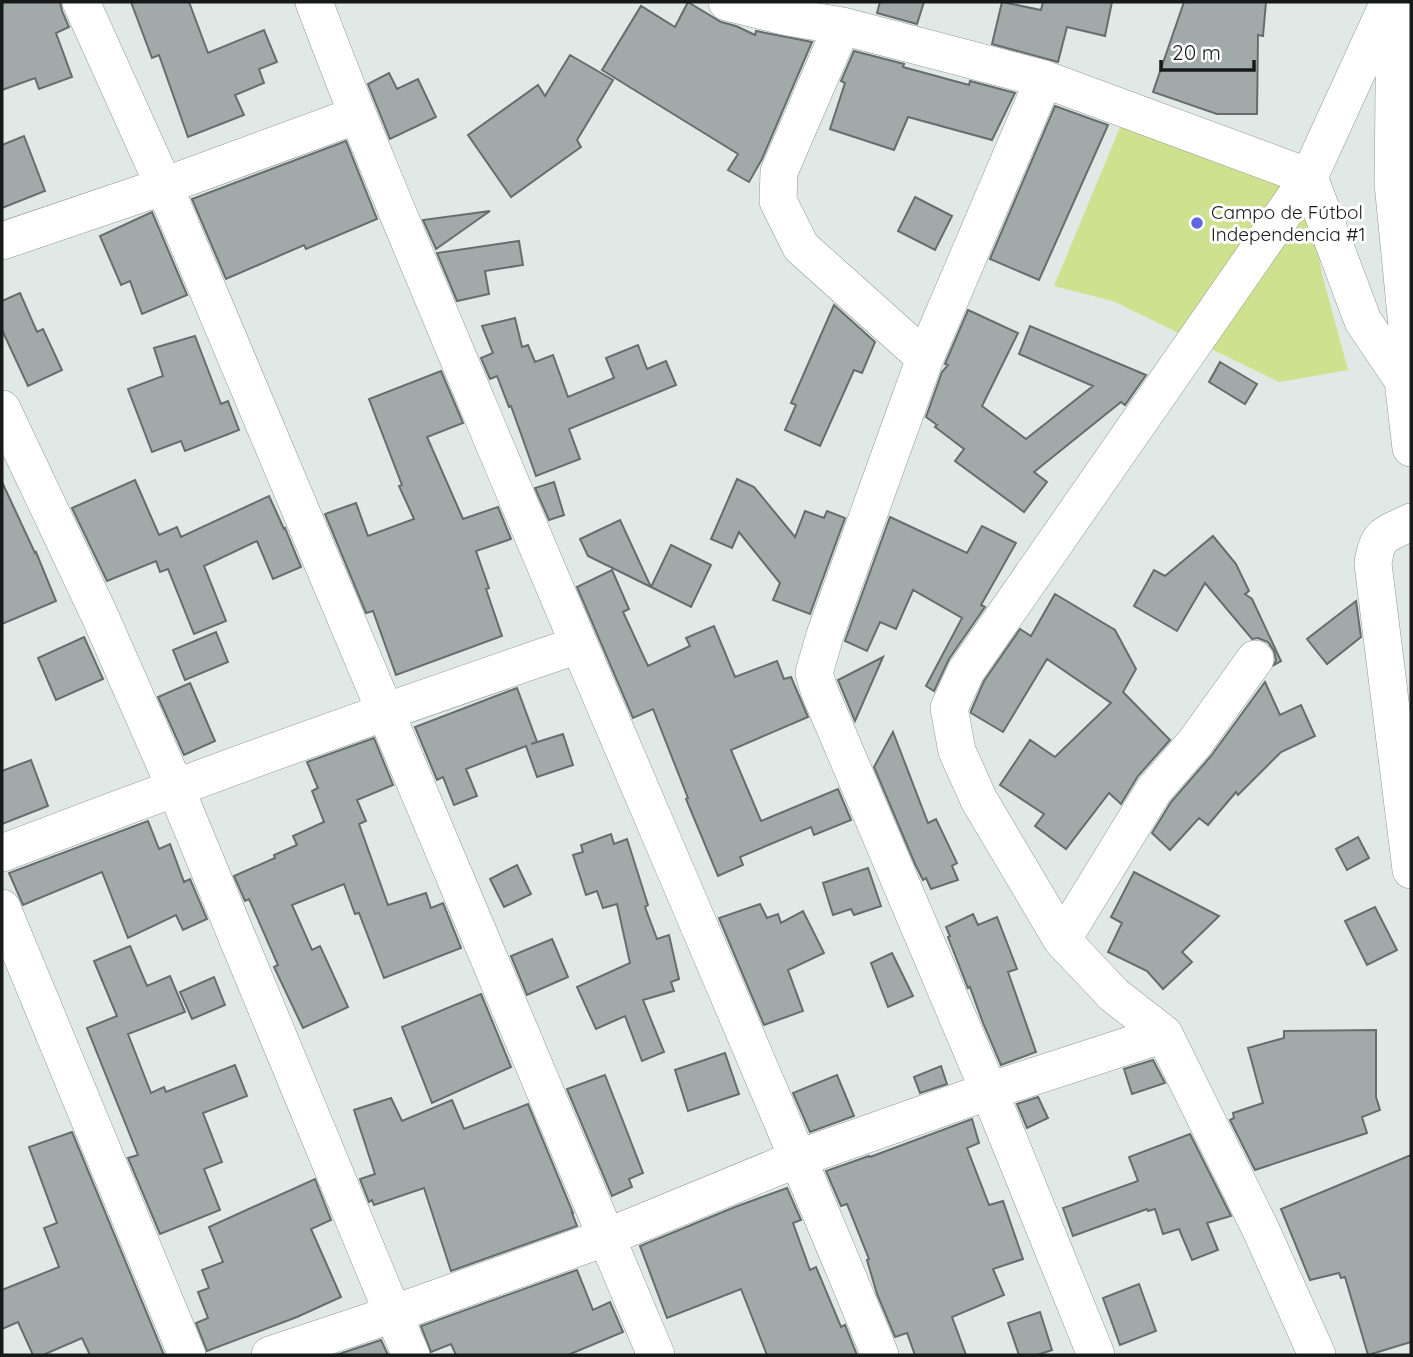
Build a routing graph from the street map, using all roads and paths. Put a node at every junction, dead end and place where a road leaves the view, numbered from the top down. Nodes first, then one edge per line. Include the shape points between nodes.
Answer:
1 (81, 2) edge
2 (314, 2) edge
3 (727, 2) edge
4 (1389, 2) edge
5 (1395, 2) edge
6 (791, 10) edge
7 (842, 26) junction
8 (1044, 79) junction
9 (357, 115) junction
10 (1309, 177) junction
11 (164, 186) junction
12 (2, 241) edge
13 (925, 358) junction
14 (1403, 380) junction
15 (2, 409) edge
16 (1411, 449) edge
17 (1411, 522) edge
18 (578, 645) junction
19 (1255, 659) dead end
20 (385, 711) junction
21 (175, 787) junction
22 (2, 853) edge
23 (1411, 870) edge
24 (2, 908) edge
25 (1062, 940) junction
26 (1164, 1034) junction
27 (989, 1091) junction
28 (799, 1158) junction
29 (607, 1237) junction
30 (393, 1314) junction
31 (187, 1355) edge
32 (270, 1355) edge
33 (411, 1355) edge
34 (656, 1355) edge
35 (880, 1355) edge
36 (1096, 1355) edge
37 (1317, 1355) edge

1 - 11 street
2 - 9 street
3 - 6 street
4 - 10 street
5 - 14 street via 1393,183 1408,337
6 - 7 street
7 - 8 street
7 - 13 street via 779,172 778,201 801,247
8 - 10 street
8 - 13 street
9 - 11 street
9 - 18 street
10 - 14 street via 1363,321
10 - 25 street via 966,671 949,708 957,751 979,800
11 - 12 street
11 - 20 street
13 - 27 street via 814,673
14 - 16 street
15 - 21 street
17 - 23 street via 1381,538 1373,564
18 - 20 street
18 - 28 street
19 - 25 street via 1194,744 1154,790
20 - 21 street
20 - 29 street
21 - 22 street
21 - 30 street
24 - 31 street
25 - 26 street via 1114,995
26 - 27 street
26 - 37 street
27 - 28 street
27 - 36 street
28 - 29 street
28 - 35 street
29 - 30 street
29 - 34 street
30 - 32 street
30 - 33 street

